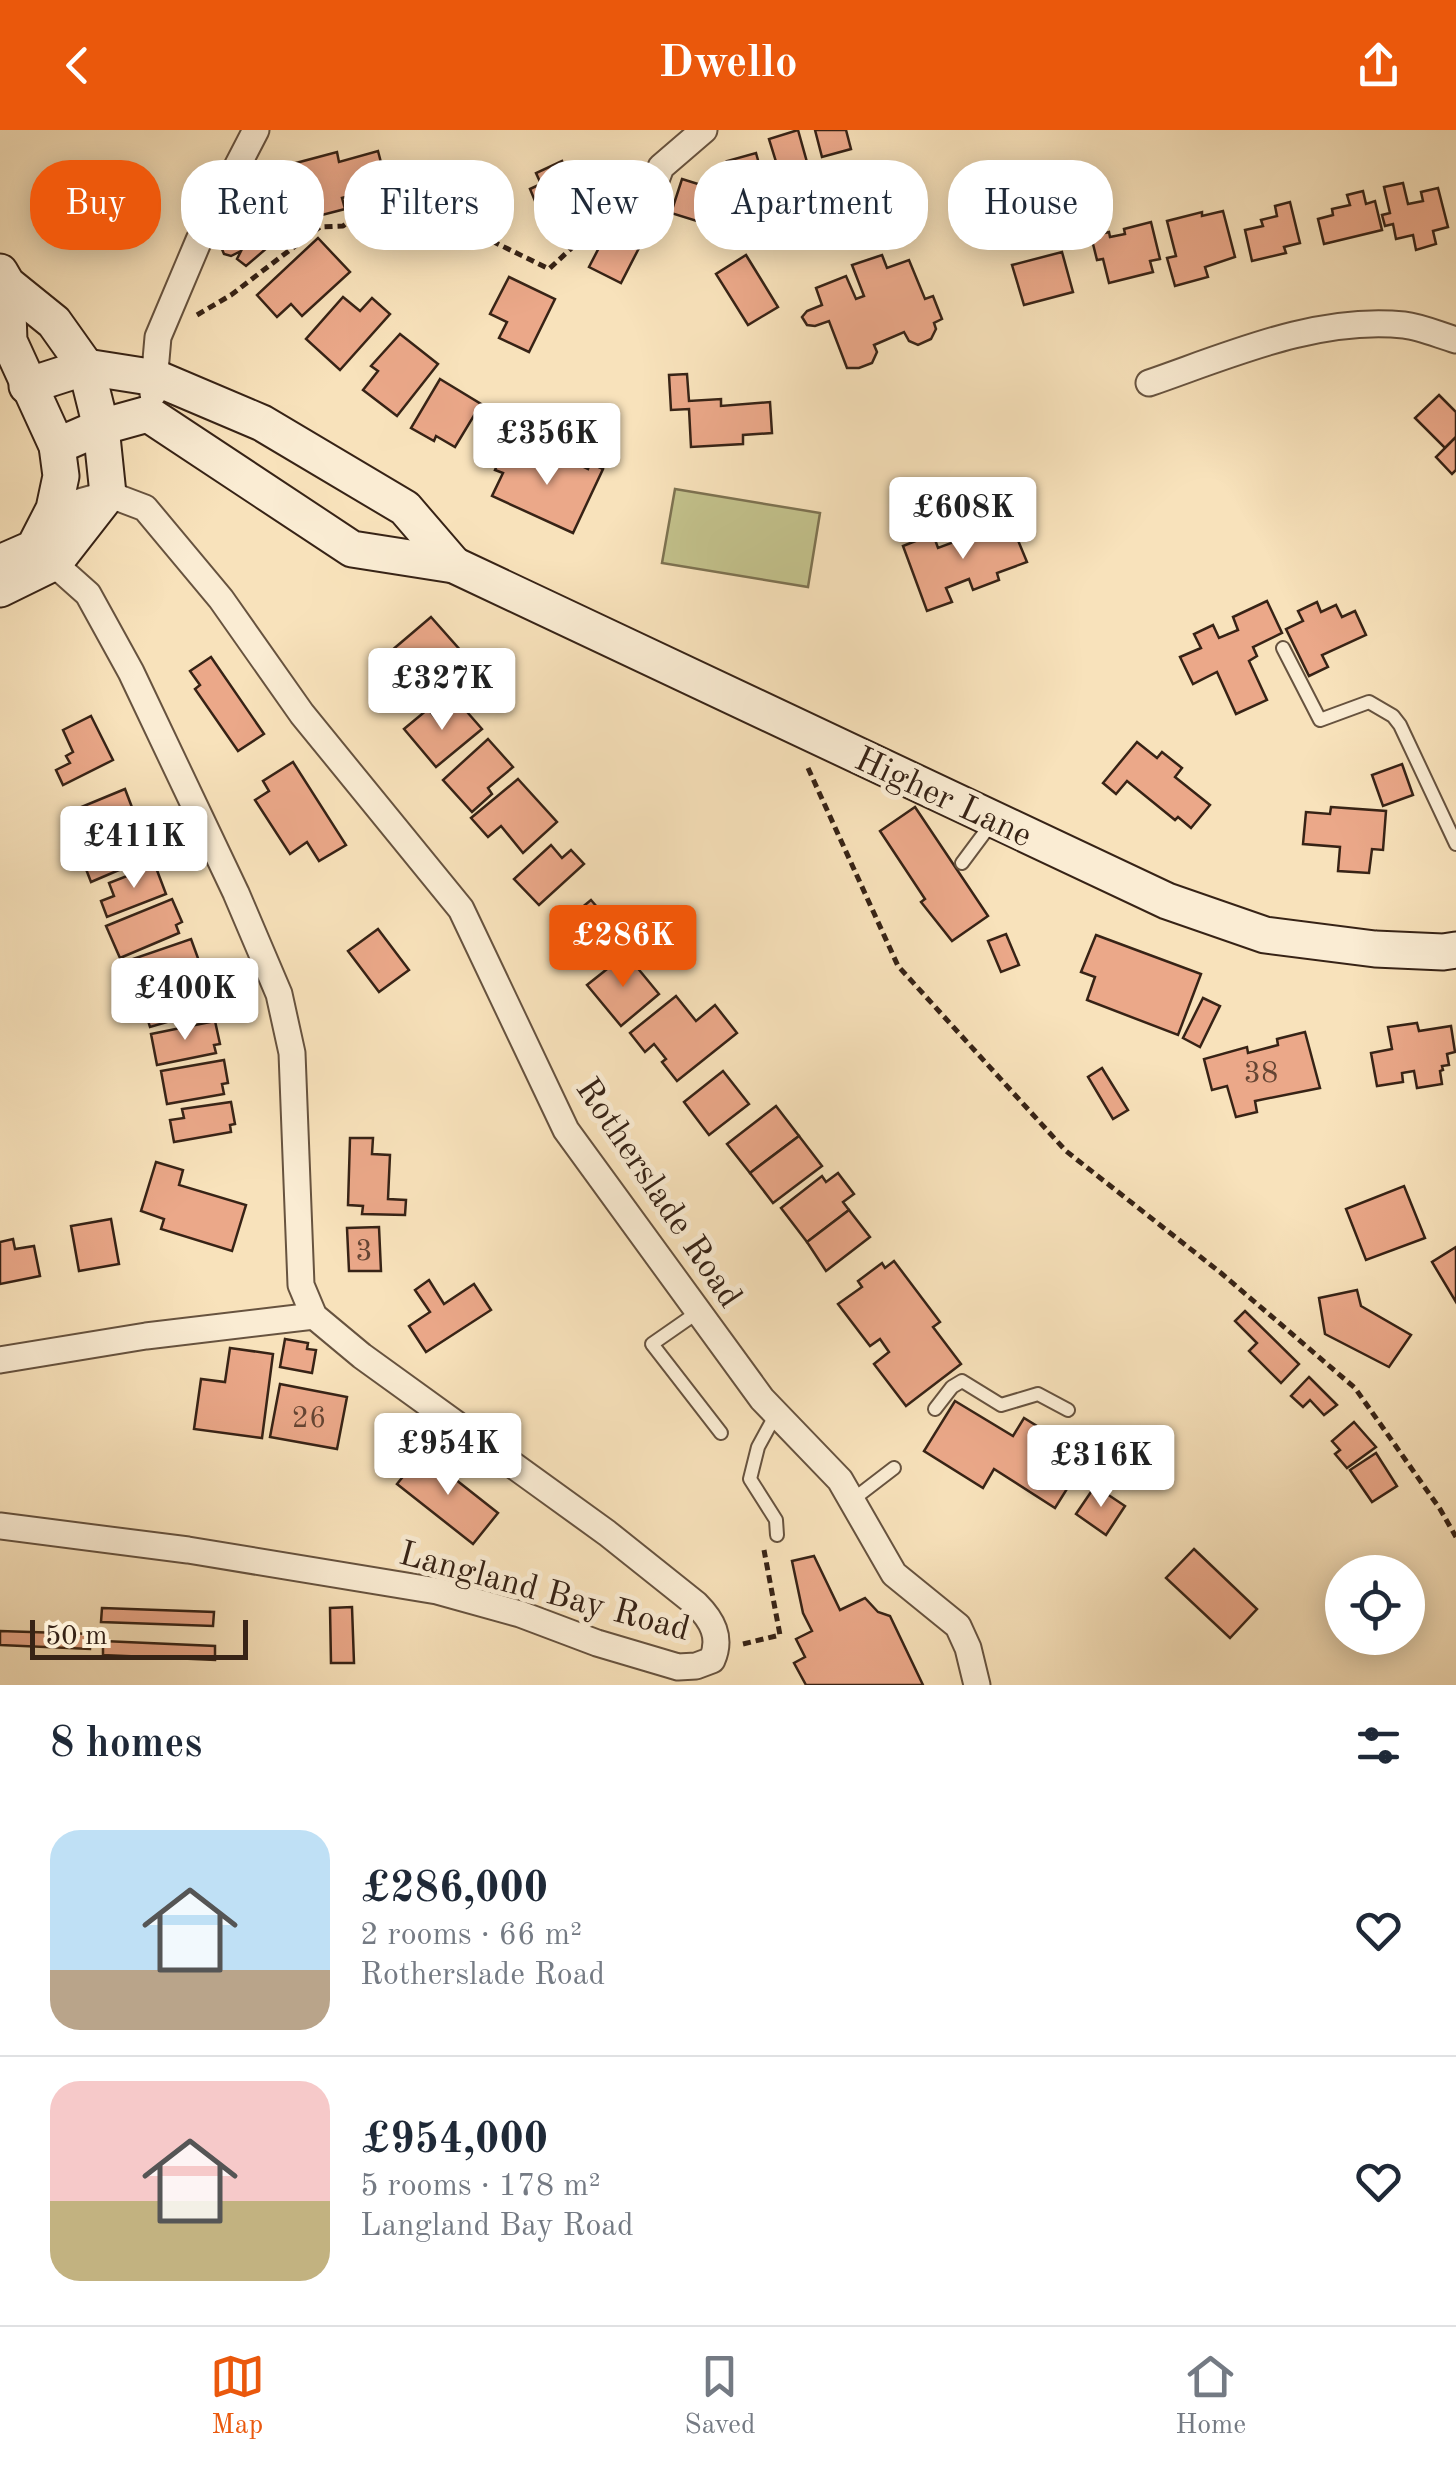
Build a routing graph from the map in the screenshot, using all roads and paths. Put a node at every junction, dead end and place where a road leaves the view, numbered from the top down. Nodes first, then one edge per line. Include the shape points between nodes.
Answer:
1 (256, 130) edge
2 (704, 130) edge
3 (669, 160) edge
4 (570, 250) edge
5 (3, 278) edge
6 (158, 338) junction
7 (1456, 340) edge
8 (86, 367) junction
9 (156, 378) junction
10 (1149, 383) dead end
11 (28, 386) junction
12 (148, 414) junction
13 (100, 427) junction
14 (56, 446) junction
15 (108, 494) junction
16 (54, 509) junction
17 (44, 555) junction
18 (0, 563) edge
19 (454, 565) junction
20 (0, 589) edge
21 (1284, 648) dead end
22 (810, 773) dead end
23 (994, 820) junction
24 (1456, 844) edge
25 (962, 862) dead end
26 (1456, 950) edge
27 (698, 1312) junction
28 (314, 1316) junction
29 (0, 1360) edge
30 (936, 1409) dead end
31 (1068, 1410) dead end
32 (776, 1414) junction
33 (721, 1432) dead end
34 (894, 1468) dead end
35 (851, 1502) junction
36 (0, 1526) edge
37 (777, 1535) dead end
38 (761, 1537) dead end
39 (1456, 1538) edge
40 (716, 1650) junction
41 (977, 1685) edge

1 - 6 street
2 - 3 street
4 - 6 path via 549,269 378,200 343,226 320,227 231,295
5 - 8 street via 54,322
5 - 11 street via 9,341
6 - 9 street
7 - 10 street via 1405,325 1334,326
8 - 9 street, Higher Lane
8 - 11 street, Higher Lane
8 - 13 street
9 - 12 street
9 - 19 street, Higher Lane via 262,423 405,508
11 - 14 street
12 - 13 street
12 - 19 street, Higher Lane via 352,549
13 - 14 street
13 - 15 street
14 - 16 street
15 - 16 street
15 - 17 street
15 - 27 street, Rotherslade Road via 144,508 462,909 566,1130
16 - 17 street
17 - 18 street
17 - 20 street
17 - 28 street via 88,594 131,672 279,994 292,1053 301,1284
19 - 23 street, Higher Lane
21 - 24 lane via 1320,720 1369,702 1393,716
22 - 39 path via 898,966 1066,1151 1354,1388
23 - 25 lane
23 - 26 street, Higher Lane via 1167,900 1265,935 1375,949
27 - 32 street, Rotherslade Road
27 - 33 lane via 652,1344
28 - 29 street
28 - 40 street, Langland Bay Road via 696,1604 709,1617
30 - 31 lane via 962,1381 1001,1405 1038,1394
32 - 35 street, Rotherslade Road via 840,1480
32 - 37 lane via 750,1479 776,1520
34 - 35 lane
35 - 41 street, Rotherslade Road via 894,1574 958,1626
36 - 40 street, Langland Bay Road via 437,1591 678,1667 712,1660
38 - 40 path via 780,1635

